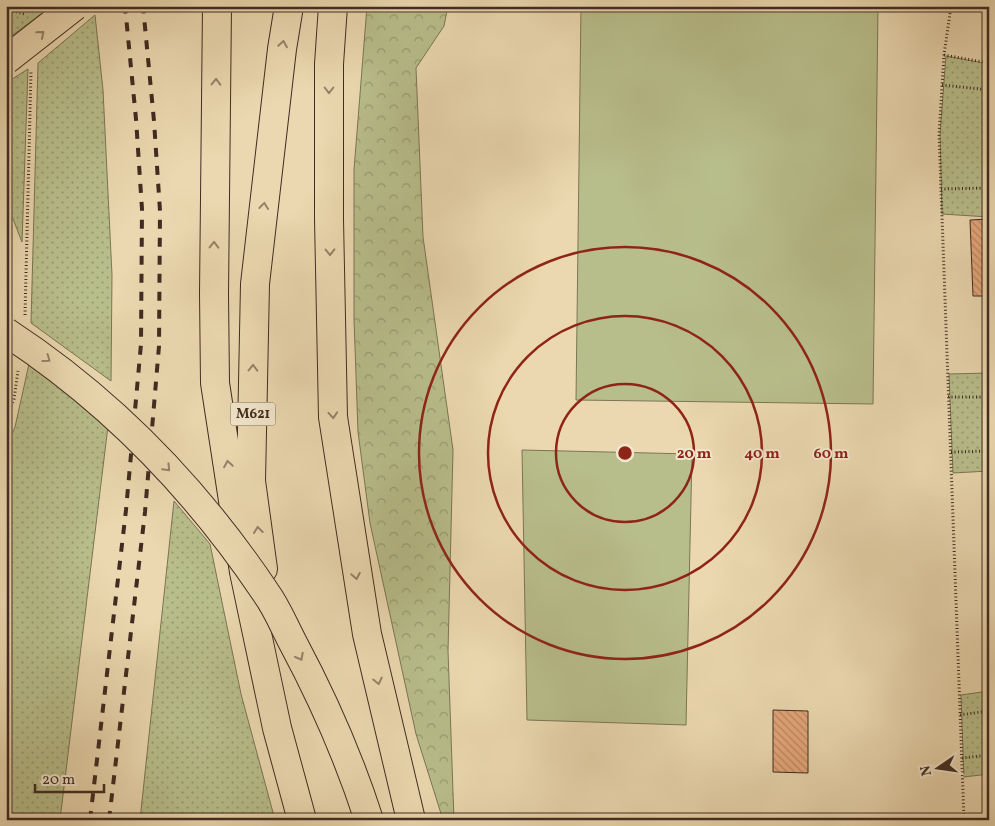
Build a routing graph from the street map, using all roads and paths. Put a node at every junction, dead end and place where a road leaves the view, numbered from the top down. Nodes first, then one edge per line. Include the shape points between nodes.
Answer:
1 (75, 6) edge
2 (217, 6) edge
3 (290, 6) edge
4 (333, 6) edge
5 (951, 6) edge
6 (6, 9) edge
7 (31, 19) dead end
8 (944, 55) junction
9 (19, 63) edge
10 (989, 63) edge
11 (942, 85) junction
12 (989, 90) edge
13 (989, 188) edge
14 (941, 189) junction
15 (15, 326) edge
16 (18, 369) dead end
17 (948, 397) junction
18 (989, 397) edge
19 (6, 419) edge
20 (989, 451) edge
21 (951, 452) junction
22 (989, 711) edge
23 (960, 715) junction
24 (989, 755) edge
25 (962, 758) junction
26 (303, 820) edge
27 (369, 820) edge
28 (411, 820) edge
29 (964, 820) edge

9 -> 1 highway, bridge
26 -> 2 highway via 277,728 244,572 216,383
26 -> 3 highway, M621 via 281,712 252,481 255,284 282,49
4 -> 28 highway via 329,219 333,417 366,634
5 - 8 path
6 - 7 path via 21,12
8 - 10 path
8 - 11 path
9 - 15 path
11 - 12 path
11 - 14 path via 938,134
13 - 14 path
14 - 17 path
15 -> 27 highway, bridge via 49,360 117,417 203,507 267,594 320,694
16 - 19 path via 14,399
17 - 18 path
17 - 21 path
20 - 21 path
21 - 23 path
22 - 23 path
23 - 25 path
24 - 25 path
25 - 29 path

